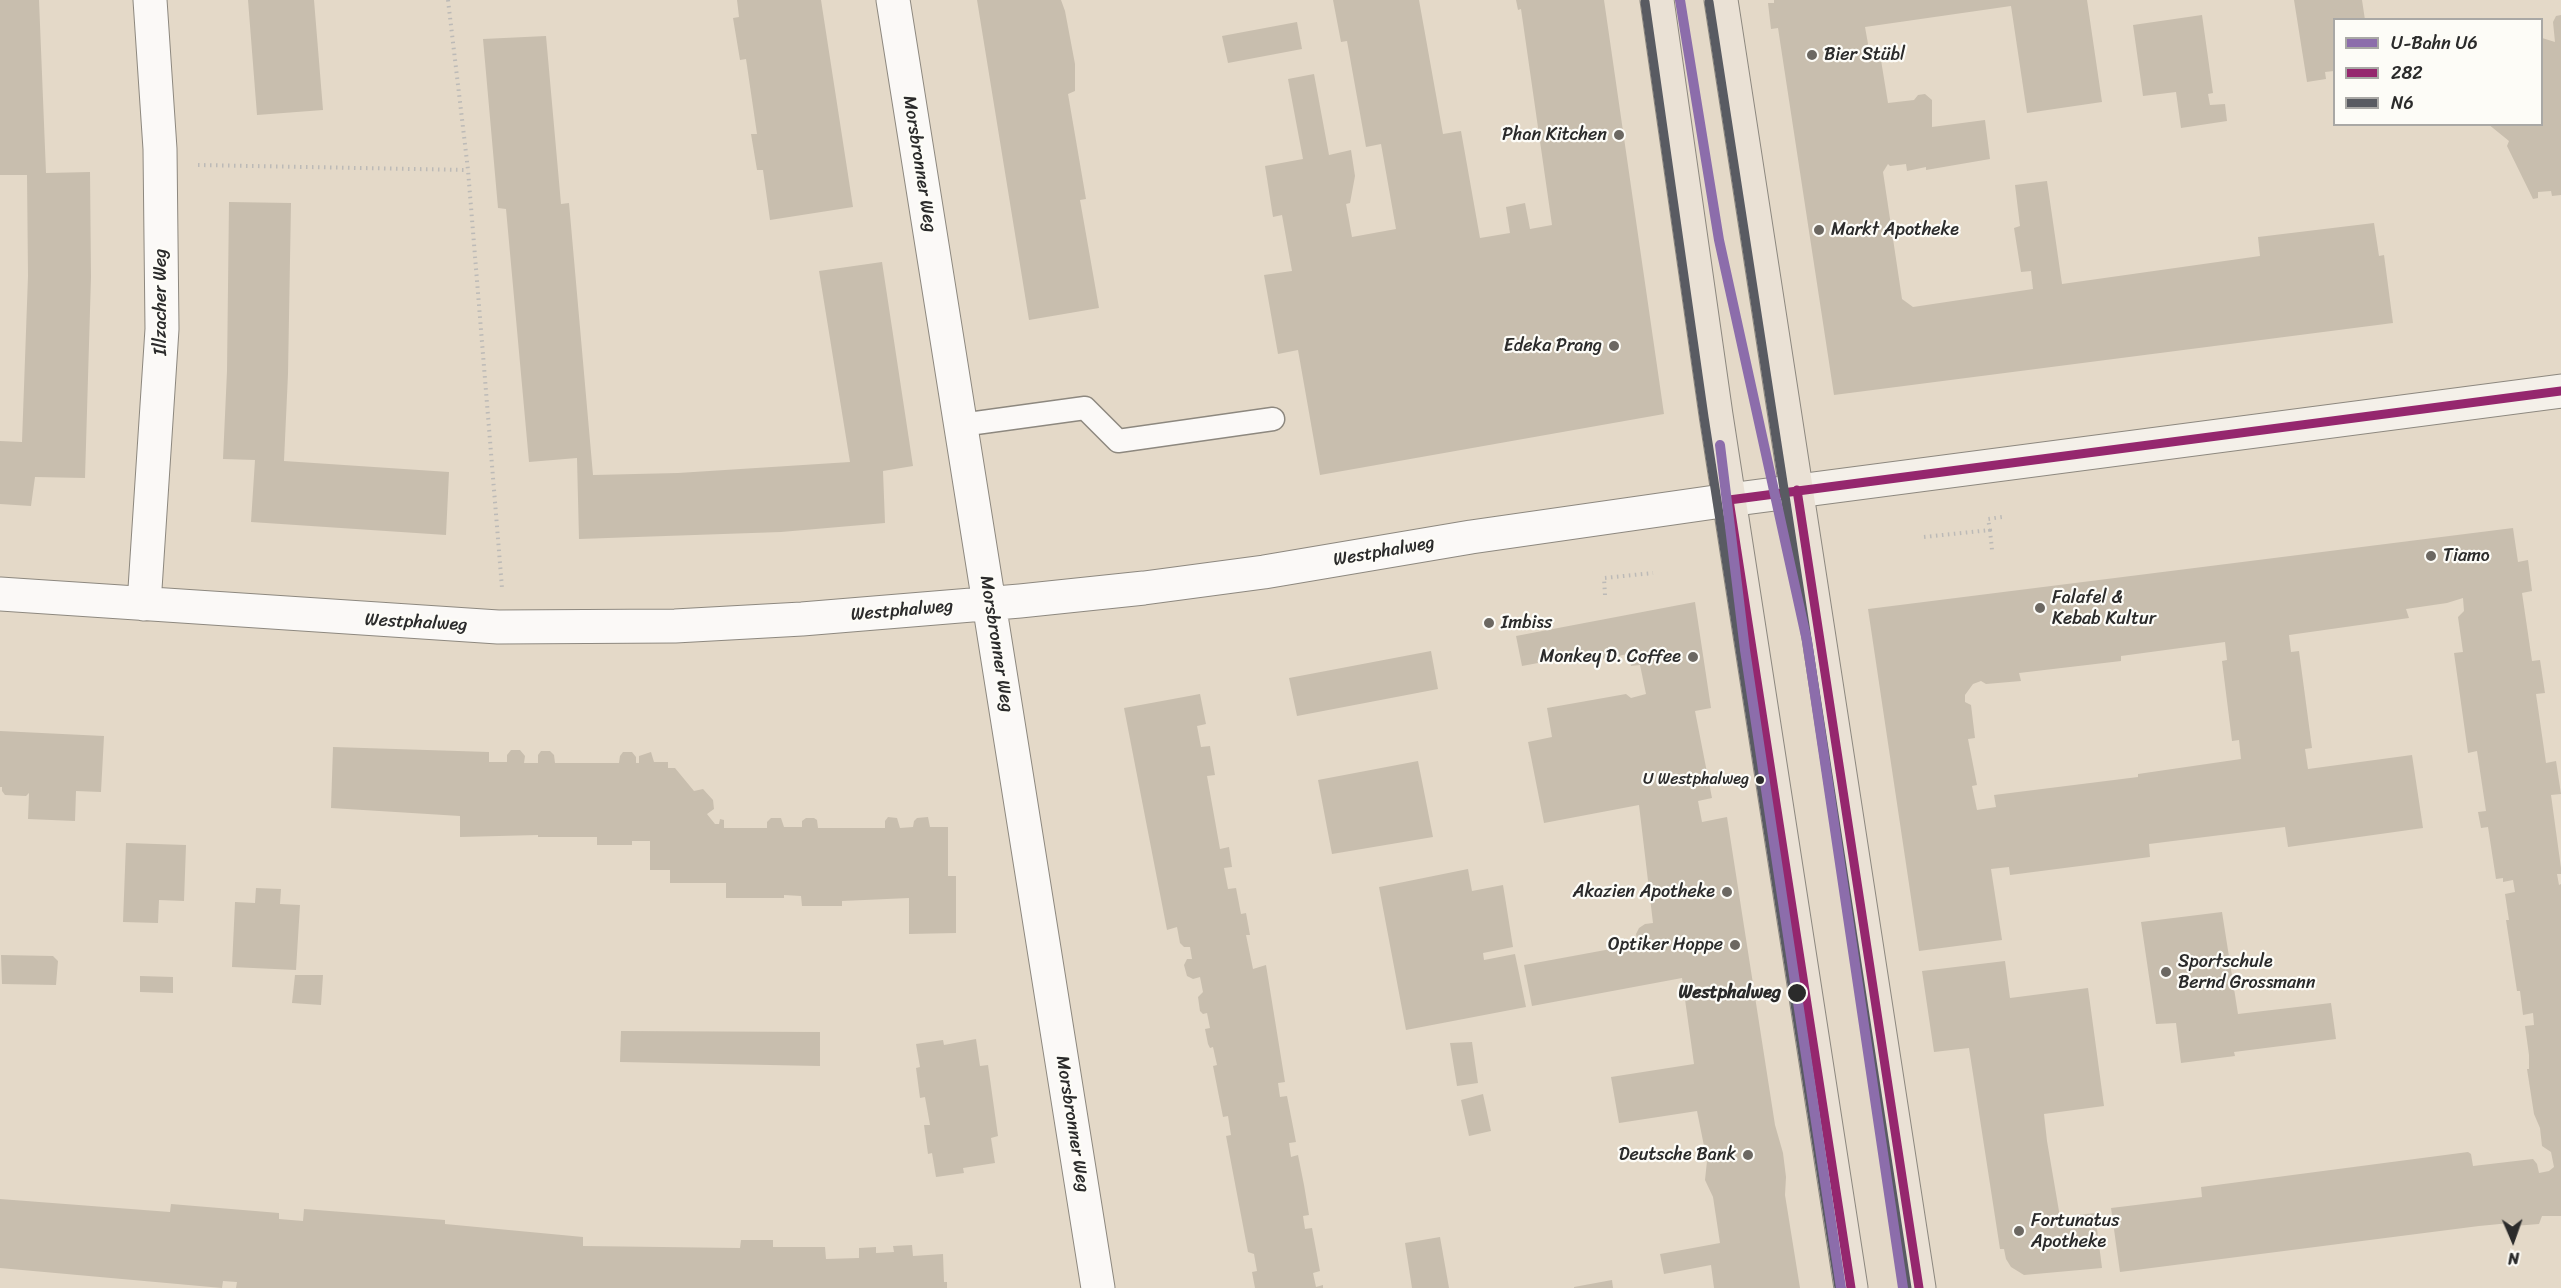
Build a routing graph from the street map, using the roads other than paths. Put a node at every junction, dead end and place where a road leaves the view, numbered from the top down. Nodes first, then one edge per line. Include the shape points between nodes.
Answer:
1 (150, 0) edge
2 (893, 0) edge
3 (1657, 0) edge
4 (1721, 0) edge
5 (2561, 391) edge
6 (1273, 419) dead end
7 (961, 425) junction
8 (1797, 490) junction
9 (1729, 500) junction
10 (0, 594) edge
11 (144, 604) junction
12 (990, 604) junction
13 (1098, 1288) edge
14 (1851, 1288) edge
15 (1919, 1288) edge

1 - 11 street, Illzacher Weg via 160,149 162,329
2 - 7 street, Morsbronner Weg
3 - 9 main road
4 - 8 main road
5 - 8 street, Westphalweg
6 - 7 lane via 1119,441 1085,408
7 - 12 street, Morsbronner Weg
8 - 9 street, Westphalweg
8 - 15 main road
9 - 12 street, Westphalweg via 1264,572
9 - 14 main road
10 - 11 street, Westphalweg
11 - 12 street, Westphalweg via 434,625 565,628 802,620
12 - 13 street, Morsbronner Weg

